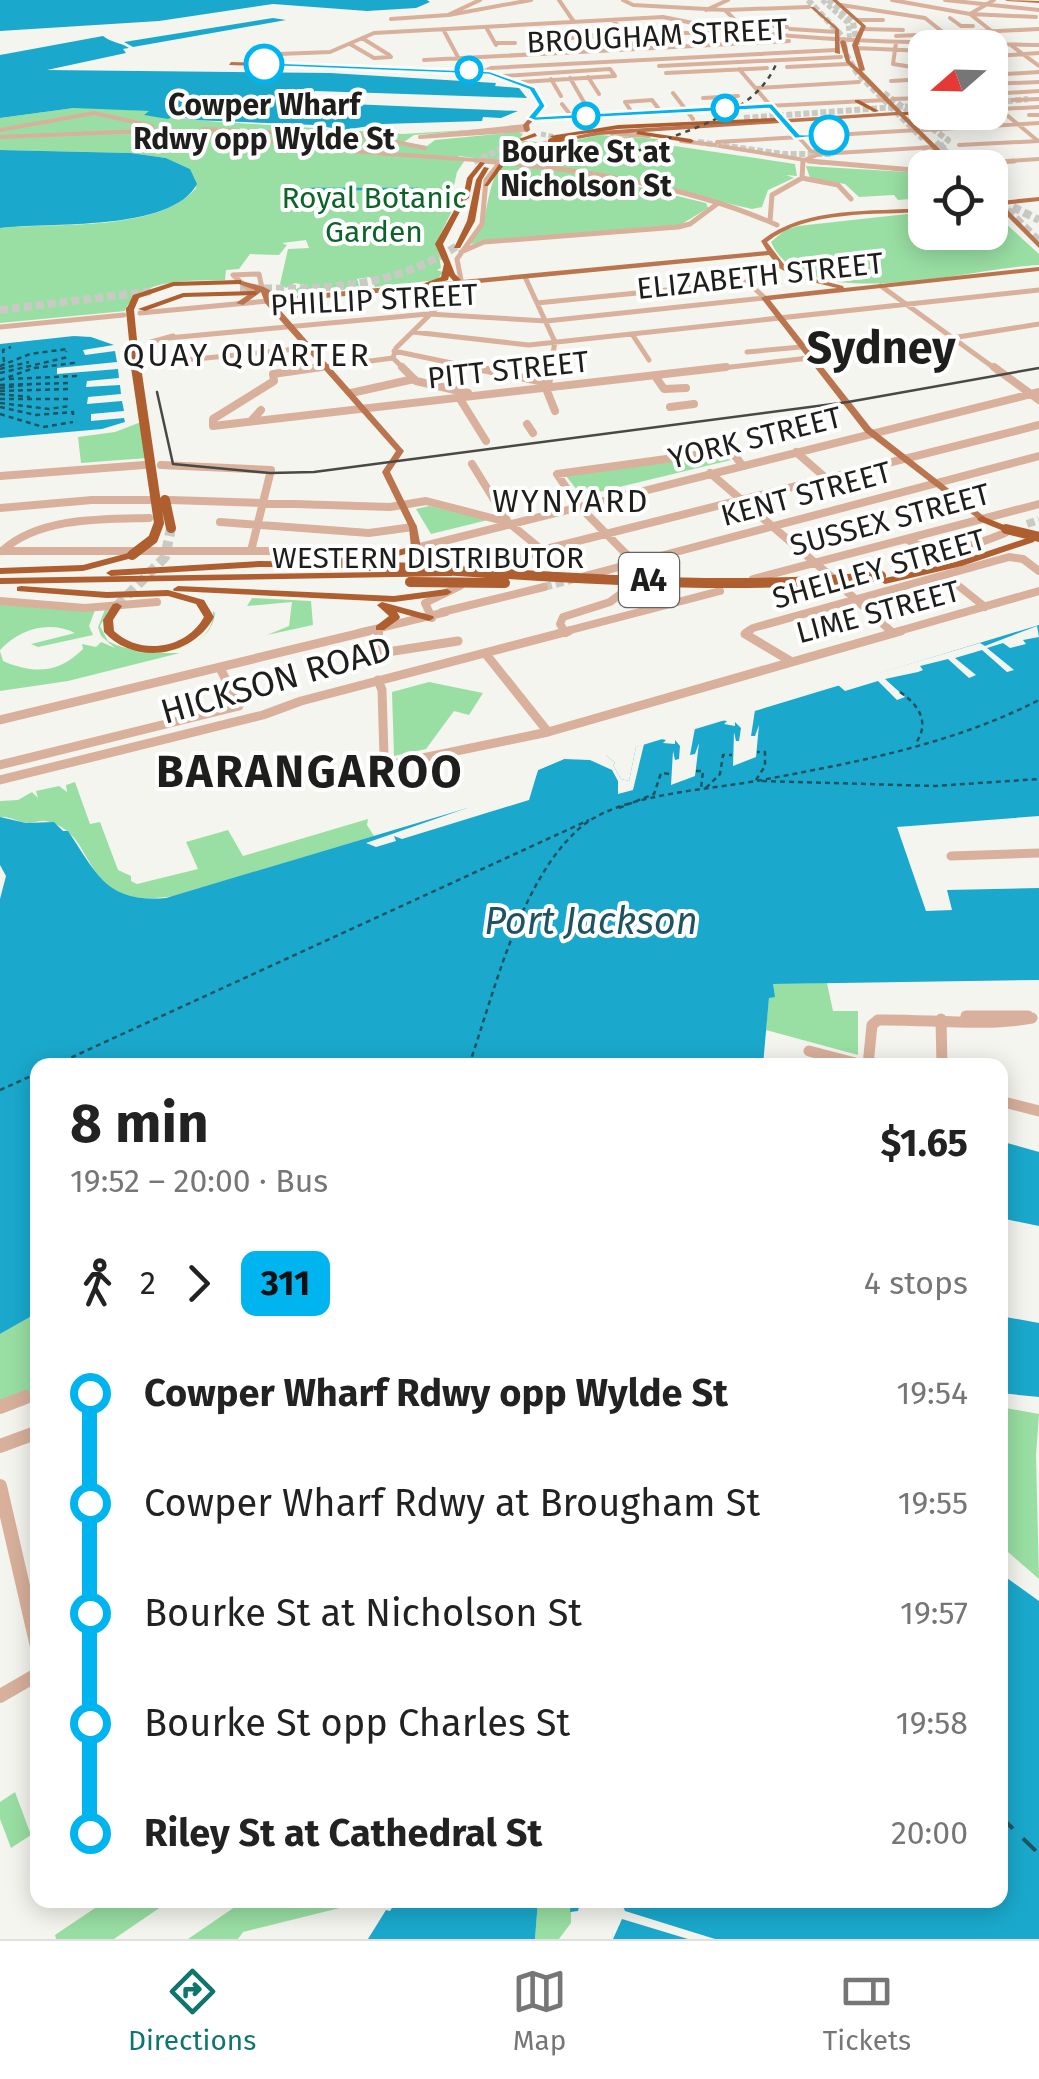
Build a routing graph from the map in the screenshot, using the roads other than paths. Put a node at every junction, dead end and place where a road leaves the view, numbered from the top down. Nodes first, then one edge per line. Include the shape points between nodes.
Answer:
1 (480, 0) edge
2 (531, 0) edge
3 (560, 0) edge
4 (624, 0) edge
5 (728, 0) edge
6 (803, 0) edge
7 (892, 0) edge
8 (945, 0) edge
9 (1012, 0) edge
10 (781, 1) edge
11 (992, 1) edge
12 (1039, 2) edge
13 (664, 4) edge
14 (825, 5) edge
15 (1020, 7) junction
16 (492, 9) junction
17 (707, 9) junction
18 (723, 10) junction
19 (772, 10) junction
20 (472, 14) junction
21 (448, 15) junction
22 (546, 15) dead end
23 (926, 15) junction
24 (972, 16) junction
25 (1004, 16) junction
26 (1027, 16) junction
27 (1038, 17) edge
28 (950, 18) dead end
29 (392, 19) dead end
30 (613, 20) junction
31 (880, 21) dead end
32 (574, 22) junction
33 (583, 22) junction
34 (690, 23) junction
35 (546, 24) junction
36 (984, 25) junction
37 (486, 27) junction
38 (789, 28) junction
39 (938, 28) joint
40 (442, 29) junction
41 (897, 30) junction
42 (991, 30) edge
43 (995, 30) edge
44 (398, 32) junction
45 (908, 35) edge
46 (594, 36) junction
47 (794, 36) junction
48 (852, 36) junction
49 (362, 38) junction
50 (400, 38) dead end
51 (804, 38) junction
52 (657, 40) dead end
53 (896, 42) junction
54 (1039, 42) edge
55 (515, 43) dead end
56 (754, 43) junction
57 (908, 43) edge
58 (1008, 43) joint
59 (350, 44) junction
60 (637, 49) junction
61 (815, 50) junction
62 (836, 50) junction
63 (605, 51) junction
64 (896, 52) junction
65 (908, 52) edge
66 (1023, 54) junction
67 (1039, 54) edge
68 (1008, 55) edge
69 (713, 57) dead end
70 (841, 57) junction
71 (690, 58) dead end
72 (822, 58) junction
73 (458, 59) junction
74 (424, 60) dead end
75 (744, 62) junction
76 (252, 63) junction
77 (718, 63) junction
78 (695, 64) junction
79 (848, 64) junction
80 (534, 66) junction
81 (659, 66) dead end
82 (908, 66) edge
83 (297, 67) junction
84 (788, 67) dead end
85 (767, 68) dead end
86 (739, 69) junction
87 (750, 69) junction
88 (1039, 69) edge
89 (383, 70) junction
90 (482, 72) junction
91 (861, 72) junction
92 (538, 73) junction
93 (1026, 73) junction
94 (1008, 74) edge
95 (503, 76) junction
96 (559, 76) junction
97 (588, 77) junction
98 (570, 78) junction
99 (551, 80) junction
100 (908, 80) edge
101 (891, 81) dead end
102 (522, 82) junction
103 (858, 82) dead end
104 (1039, 82) edge
105 (674, 83) dead end
106 (1008, 83) edge
107 (829, 84) junction
108 (756, 88) junction
109 (1039, 91) edge
110 (672, 93) dead end
111 (599, 94) dead end
112 (1008, 95) edge
113 (560, 96) dead end
114 (738, 96) dead end
115 (714, 97) junction
116 (703, 98) dead end
117 (888, 98) junction
118 (908, 98) tunnel mouth
119 (858, 102) junction
120 (1039, 103) edge
121 (562, 104) dead end
122 (772, 106) junction
123 (724, 108) junction
124 (1021, 108) junction
125 (1008, 109) edge
126 (686, 111) junction
127 (657, 112) junction
128 (902, 113) junction
129 (908, 113) tunnel mouth
130 (633, 114) junction
131 (873, 114) junction
132 (1029, 115) junction
133 (1039, 115) edge
134 (592, 116) junction
135 (1008, 116) edge
136 (572, 117) junction
137 (744, 118) tunnel mouth
138 (908, 119) tunnel mouth
139 (690, 120) junction
140 (780, 120) junction
141 (1038, 123) edge
142 (1018, 124) junction
143 (1008, 125) edge
144 (656, 128) junction
145 (165, 129) junction
146 (920, 130) joint
147 (874, 132) junction
148 (886, 132) junction
149 (0, 134) edge
150 (543, 135) junction
151 (834, 135) junction
152 (798, 137) junction
153 (434, 138) dead end
154 (692, 140) junction
155 (1039, 141) edge
156 (741, 143) junction
157 (718, 144) junction
158 (958, 146) dead end
159 (938, 147) junction
160 (891, 149) junction
161 (941, 150) tunnel mouth
162 (760, 151) junction
163 (850, 152) junction
164 (454, 157) junction
165 (807, 157) junction
166 (1038, 159) edge
167 (1008, 162) edge
168 (491, 164) junction
169 (908, 169) edge
170 (802, 178) junction
171 (486, 186) joint
172 (466, 193) junction
173 (851, 198) dead end
174 (1039, 199) edge
175 (1008, 200) edge
176 (717, 204) junction
177 (481, 209) joint
178 (741, 209) junction
179 (770, 212) junction
180 (908, 212) edge
181 (759, 214) junction
182 (1008, 216) edge
183 (778, 224) junction
184 (476, 227) junction
185 (1039, 246) edge
186 (456, 247) junction
187 (765, 253) junction
188 (445, 262) junction
189 (456, 262) junction
190 (1039, 269) edge
191 (524, 277) junction
192 (802, 278) junction
193 (492, 280) junction
194 (460, 283) junction
195 (236, 284) junction
196 (425, 286) junction
197 (881, 286) junction
198 (858, 289) junction
199 (257, 290) junction
200 (1039, 290) edge
201 (154, 293) tunnel mouth
202 (813, 294) junction
203 (297, 298) junction
204 (765, 298) junction
205 (268, 301) junction
206 (443, 302) junction
207 (240, 303) junction
208 (537, 303) junction
209 (904, 304) junction
210 (164, 311) junction
211 (134, 313) junction
212 (432, 314) junction
213 (457, 314) junction
214 (505, 316) joint
215 (780, 318) junction
216 (546, 321) junction
217 (1039, 324) edge
218 (291, 326) junction
219 (0, 327) edge
220 (414, 332) junction
221 (632, 334) junction
222 (168, 338) junction
223 (952, 338) junction
224 (555, 342) junction
225 (348, 344) dead end
226 (801, 347) junction
227 (310, 348) junction
228 (284, 350) junction
229 (747, 352) dead end
230 (394, 354) junction
231 (809, 358) junction
232 (650, 360) dead end
233 (328, 368) junction
234 (298, 371) junction
235 (654, 376) junction
236 (414, 380) junction
237 (548, 386) junction
238 (686, 388) dead end
239 (351, 393) junction
240 (1035, 393) edge
241 (484, 396) junction
242 (460, 399) junction
243 (1039, 400) edge
244 (670, 407) dead end
245 (363, 409) junction
246 (261, 410) dead end
247 (555, 411) dead end
248 (703, 416) dead end
249 (251, 421) junction
250 (527, 424) dead end
251 (1039, 424) edge
252 (533, 433) dead end
253 (872, 433) junction
254 (486, 441) dead end
255 (796, 452) junction
256 (1039, 456) edge
257 (907, 459) junction
258 (472, 464) dead end
259 (144, 465) dead end
260 (742, 465) junction
261 (271, 472) junction
262 (710, 472) junction
263 (0, 476) edge
264 (827, 479) junction
265 (939, 482) junction
266 (394, 492) junction
267 (149, 500) dead end
268 (170, 500) dead end
269 (742, 500) junction
270 (264, 501) junction
271 (435, 503) junction
272 (1039, 504) edge
273 (401, 505) junction
274 (578, 505) junction
275 (0, 508) edge
276 (998, 515) junction
277 (149, 518) dead end
278 (982, 518) junction
279 (220, 522) dead end
280 (508, 522) junction
281 (260, 525) junction
282 (772, 526) junction
283 (170, 528) tunnel mouth
284 (413, 528) junction
285 (1005, 531) junction
286 (1030, 533) edge
287 (462, 534) junction
288 (607, 534) junction
289 (908, 540) junction
290 (420, 547) junction
291 (440, 548) junction
292 (251, 550) junction
293 (542, 550) junction
294 (1, 551) edge
295 (297, 551) dead end
296 (527, 554) junction
297 (222, 560) junction
298 (237, 561) junction
299 (634, 562) junction
300 (817, 564) junction
301 (160, 565) junction
302 (404, 567) junction
303 (198, 569) junction
304 (1039, 570) edge
305 (354, 571) junction
306 (949, 574) junction
307 (469, 576) junction
308 (93, 577) junction
309 (0, 579) edge
310 (753, 579) dead end
311 (834, 579) dead end
312 (883, 579) junction
313 (629, 580) junction
314 (544, 587) tunnel mouth
315 (844, 589) dead end
316 (226, 591) junction
317 (720, 591) dead end
318 (1039, 591) edge
319 (337, 597) junction
320 (855, 600) junction
321 (0, 601) edge
322 (157, 602) dead end
323 (118, 606) dead end
324 (385, 606) junction
325 (987, 606) junction
326 (429, 617) junction
327 (379, 628) junction
328 (753, 628) joint
329 (566, 633) junction
330 (893, 634) junction
331 (458, 641) dead end
332 (386, 652) junction
333 (485, 653) junction
334 (354, 658) dead end
335 (792, 662) junction
336 (220, 668) junction
337 (378, 680) junction
338 (0, 720) edge
339 (548, 732) junction
340 (0, 765) edge
341 (0, 780) edge
342 (1039, 854) edge
343 (951, 856) dead end
344 (1036, 1018) edge
345 (941, 1019) junction
346 (809, 1050) dead end
347 (839, 1058) edge
348 (867, 1058) edge
349 (942, 1058) edge
350 (1008, 1104) edge
351 (1039, 1112) edge
352 (26, 1398) dead end
353 (0, 1407) edge
354 (30, 1435) edge
355 (0, 1446) edge
356 (0, 1486) edge
357 (30, 1616) edge
358 (30, 1679) edge
359 (0, 1696) edge

1 - 21 street
2 - 16 street
3 - 32 street
4 - 13 street
5 - 17 street
6 - 14 main road
7 - 24 street
8 - 11 street
9 - 11 street
9 - 12 main road
10 - 19 street
11 - 15 street
11 - 24 street
13 - 17 street
14 - 19 street
14 - 23 street
14 - 48 main road
14 - 48 main road via 834,25
15 - 25 street
15 - 27 street
16 - 20 street
16 - 20 street via 500,12
17 - 18 street
17 - 34 street
18 - 19 street
18 - 38 street via 738,22
19 - 38 street
20 - 21 street
21 - 29 street
22 - 35 street
23 - 24 street
23 - 39 street
23 - 41 street
24 - 25 street
24 - 36 street
25 - 26 street
26 - 27 street
26 - 27 street
27 - 43 street
28 - 36 street via 962,26
30 - 33 street
30 - 34 street
30 - 60 street
31 - 48 street
32 - 33 street
32 - 35 street
33 - 46 street
34 - 47 street
35 - 37 street
35 - 46 street via 554,38
36 - 42 street
37 - 40 street
37 - 55 street via 496,44
38 - 47 street
38 - 48 street
39 - 41 street
40 - 44 street
40 - 73 street
41 - 48 street
44 - 49 street
44 - 50 street
45 - 48 street
46 - 63 street
47 - 51 street
48 - 51 street
48 - 53 street
48 - 62 main road
48 - 64 street via 865,51
48 - 91 main road
48 - 91 main road via 846,57
49 - 59 street
49 - 59 street via 391,57 374,58
51 - 56 street
52 - 56 street via 651,32 746,37
53 - 57 street
53 - 64 street
54 - 58 street
56 - 60 street
58 - 66 street
59 - 76 street via 324,53 259,54
60 - 63 street
61 - 62 street, BROUGHAM STREET
61 - 72 street
61 - 80 street, BROUGHAM STREET
62 - 70 main road
63 - 73 street
64 - 65 street
64 - 82 street via 893,64
66 - 67 street
66 - 68 street
66 - 88 street
69 - 77 street
70 - 72 street
70 - 79 main road
71 - 78 street
72 - 75 street
73 - 74 street
75 - 77 street
75 - 87 street
76 - 76 main road via 229,65 240,65
76 - 83 main road
76 - 83 main road
77 - 78 street
78 - 81 street
79 - 84 street
79 - 91 main road
80 - 90 street, BROUGHAM STREET
80 - 92 street
83 - 89 main road
85 - 87 street
86 - 87 street
86 - 105 street via 666,74
86 - 108 street
88 - 93 street
89 - 90 main road
89 - 95 main road
90 - 95 main road
91 - 117 main road
92 - 95 street
92 - 96 street
93 - 94 street
93 - 104 street
95 - 102 main road
96 - 97 street via 610,69 615,76
96 - 98 street
96 - 99 street
97 - 98 street
97 - 111 street
98 - 134 street
99 - 102 street
99 - 113 street
100 - 101 street
102 - 150 main road via 542,104
103 - 107 street
104 - 106 street
107 - 108 street
107 - 119 street
108 - 122 street
109 - 112 street
110 - 126 street
114 - 115 street
115 - 116 street
115 - 123 street
117 - 118 street
117 - 119 street
117 - 128 main road
119 - 122 street
119 - 131 highway
120 - 124 street
120 - 124 street via 1011,99
121 - 136 street
122 - 123 street
122 - 140 street
123 - 126 street
124 - 125 street
124 - 132 street
126 - 127 street
126 - 139 street
127 - 130 street
127 - 130 street via 652,100 625,102
127 - 144 street
128 - 129 highway
128 - 131 main road
128 - 138 main road
128 - 140 main road
130 - 134 street
131 - 140 main road
131 - 148 street
132 - 133 street
132 - 141 street
134 - 136 street
135 - 142 street
136 - 150 street
137 - 139 highway
139 - 140 highway
139 - 150 highway
140 - 144 main road
140 - 150 highway
140 - 152 street
141 - 142 street
142 - 143 street
142 - 155 street
144 - 150 main road
144 - 154 street
145 - 149 street
145 - 149 street via 94,113
145 - 164 street
145 - 164 street via 364,136
146 - 148 street
146 - 159 main road
147 - 148 street
147 - 151 street
147 - 160 street
150 - 153 street
150 - 154 highway via 620,132
150 - 157 street via 628,134
151 - 152 street
151 - 163 street
152 - 156 street
152 - 165 street
154 - 157 street
155 - 158 street
156 - 157 street
156 - 162 street
156 - 165 street
157 - 162 street
159 - 160 street
159 - 161 main road
160 - 163 street
162 - 165 street
163 - 165 street
164 - 176 street via 579,171
165 - 169 street
165 - 170 street
166 - 167 street
168 - 171 highway
168 - 172 highway via 470,176
168 - 177 highway
168 - 184 highway via 481,182
168 - 186 highway via 480,176 475,210
170 - 173 street via 838,185
170 - 179 street via 774,192
171 - 184 street
172 - 186 highway
172 - 188 highway via 440,242
174 - 175 main road
176 - 178 street
176 - 186 street via 678,227
177 - 184 highway
178 - 179 street
178 - 181 street
179 - 181 street
179 - 183 street
180 - 183 main road
181 - 183 street
182 - 185 main road
183 - 187 main road via 758,239
184 - 186 highway
186 - 189 street
187 - 191 main road
187 - 192 main road
188 - 194 highway
188 - 196 highway via 445,278
189 - 193 street via 467,276
189 - 194 street
190 - 197 main road, ELIZABETH STREET
191 - 193 main road
191 - 208 street
192 - 198 main road
192 - 202 main road via 820,287
193 - 194 main road
194 - 196 main road
194 - 206 street
195 - 199 main road
195 - 201 highway
195 - 211 highway via 163,296
195 - 211 highway via 157,288 136,298
196 - 203 main road
197 - 198 main road, ELIZABETH STREET
197 - 209 street
198 - 202 main road, ELIZABETH STREET
199 - 203 main road
199 - 205 main road
199 - 207 main road
199 - 211 highway via 188,294
200 - 209 street
202 - 204 main road, ELIZABETH STREET
203 - 205 main road
204 - 208 street via 753,284 736,283
204 - 215 main road
204 - 216 street, ELIZABETH STREET
205 - 207 street
205 - 218 main road
206 - 212 street
206 - 213 street via 444,310
207 - 210 street
208 - 216 street
209 - 215 street
209 - 223 street
210 - 211 street
210 - 222 street
211 - 219 street
211 - 283 highway, bridge
211 - 308 highway, bridge via 130,330 159,523 148,544
212 - 213 street, PHILLIP STREET
212 - 218 street, PHILLIP STREET
212 - 220 street
213 - 214 street, PHILLIP STREET
214 - 216 street, ELIZABETH STREET
215 - 221 street
215 - 226 main road
216 - 224 street
217 - 223 street
218 - 222 street, PHILLIP STREET
218 - 227 main road
220 - 224 street via 521,345
220 - 230 street
221 - 224 street
221 - 232 street
222 - 228 street, PHILLIP STREET via 150,344 157,363
223 - 240 street
224 - 237 street
225 - 227 street
226 - 229 street
226 - 231 main road
227 - 228 street
227 - 233 main road
228 - 234 street
230 - 233 street
230 - 236 street
230 - 237 street
231 - 235 street, PITT STREET
231 - 253 main road
233 - 234 street
233 - 239 main road
234 - 249 street, PITT STREET via 273,374 274,381 212,419 212,426
235 - 237 street, PITT STREET
235 - 238 street via 664,388
236 - 239 street
236 - 241 street
237 - 241 street, PITT STREET
237 - 247 street
239 - 245 main road
240 - 243 street
240 - 253 street, YORK STREET
241 - 242 street, PITT STREET
242 - 245 street, PITT STREET
242 - 254 street
244 - 248 street via 695,403
245 - 249 street, PITT STREET
245 - 266 main road via 400,455 386,470
246 - 249 street
250 - 252 street
251 - 257 street
253 - 255 street, YORK STREET
253 - 257 main road
255 - 260 street, YORK STREET
255 - 264 street
256 - 265 street, KENT STREET
257 - 264 street
257 - 265 main road
258 - 280 street
259 - 263 street
260 - 262 street, YORK STREET
260 - 274 street via 729,451 562,472 556,476
261 - 261 street via 161,464
261 - 270 street
262 - 269 street
262 - 274 street, YORK STREET
264 - 269 street
265 - 278 main road
265 - 282 street, KENT STREET
266 - 271 street
266 - 273 main road
267 - 275 street
268 - 270 street
269 - 282 street
269 - 288 street
270 - 273 street
270 - 281 street
271 - 273 street
271 - 280 street
272 - 276 street, SUSSEX STREET
273 - 284 main road
274 - 280 street, YORK STREET
274 - 288 street
276 - 278 street, SUSSEX STREET
276 - 285 highway
277 - 294 street via 35,532
278 - 285 highway
278 - 289 street, SUSSEX STREET
279 - 281 street
280 - 287 street, YORK STREET
280 - 293 street
281 - 284 street via 369,534
281 - 292 street
282 - 299 street, KENT STREET
282 - 300 street
284 - 290 main road
285 - 286 highway, bridge
285 - 289 street via 940,554
286 - 312 highway, WESTERN DISTRIBUTOR / A4 via 935,570
287 - 290 street, YORK STREET
287 - 291 street
288 - 293 street
288 - 299 street
289 - 300 street, SUSSEX STREET
290 - 298 highway via 368,559
290 - 302 highway
291 - 302 highway
291 - 307 street via 435,558
292 - 294 street
292 - 295 street
293 - 296 street
296 - 307 street
296 - 307 street
297 - 298 highway
297 - 301 highway
297 - 308 highway
298 - 303 highway
299 - 313 street
299 - 313 street, KENT STREET via 588,575
300 - 310 street, SUSSEX STREET
300 - 311 street
301 - 303 highway
301 - 308 highway
302 - 303 highway
302 - 305 highway
303 - 305 highway, WESTERN DISTRIBUTOR / A4
303 - 308 highway
304 - 306 street, SHELLEY STREET via 1016,557
305 - 307 highway
305 - 308 highway
305 - 312 highway, WESTERN DISTRIBUTOR / A4, bridge via 696,582
306 - 320 street, SHELLEY STREET
306 - 325 street
307 - 316 highway via 397,597
307 - 319 highway via 410,598
307 - 326 street via 424,603
308 - 309 highway
308 - 309 highway
308 - 316 highway
308 - 323 highway via 184,595 200,602 209,617 184,642 139,648 109,632
309 - 312 highway, WESTERN DISTRIBUTOR / A4, bridge via 105,586 816,588
313 - 329 street via 610,602 563,617
314 - 326 street
315 - 320 street
316 - 319 highway
317 - 329 street
318 - 325 street, LIME STREET
319 - 324 highway
320 - 328 street, SHELLEY STREET
320 - 330 street
321 - 322 street via 85,608
324 - 326 highway
324 - 327 highway via 396,616
325 - 330 street, LIME STREET
326 - 327 street
327 - 332 street
327 - 336 street
328 - 335 street, LIME STREET via 746,636
329 - 333 street, HICKSON ROAD
330 - 335 street, LIME STREET
331 - 332 street
332 - 334 street
333 - 337 street, HICKSON ROAD
333 - 339 street
335 - 339 street
336 - 338 street
336 - 340 street via 239,706
337 - 339 street via 386,764
337 - 341 street, HICKSON ROAD
342 - 343 street
344 - 345 street via 1000,1024
345 - 348 street via 875,1021
345 - 349 street
346 - 347 street
350 - 351 street
352 - 353 street
354 - 355 street
356 - 357 street
358 - 359 street

